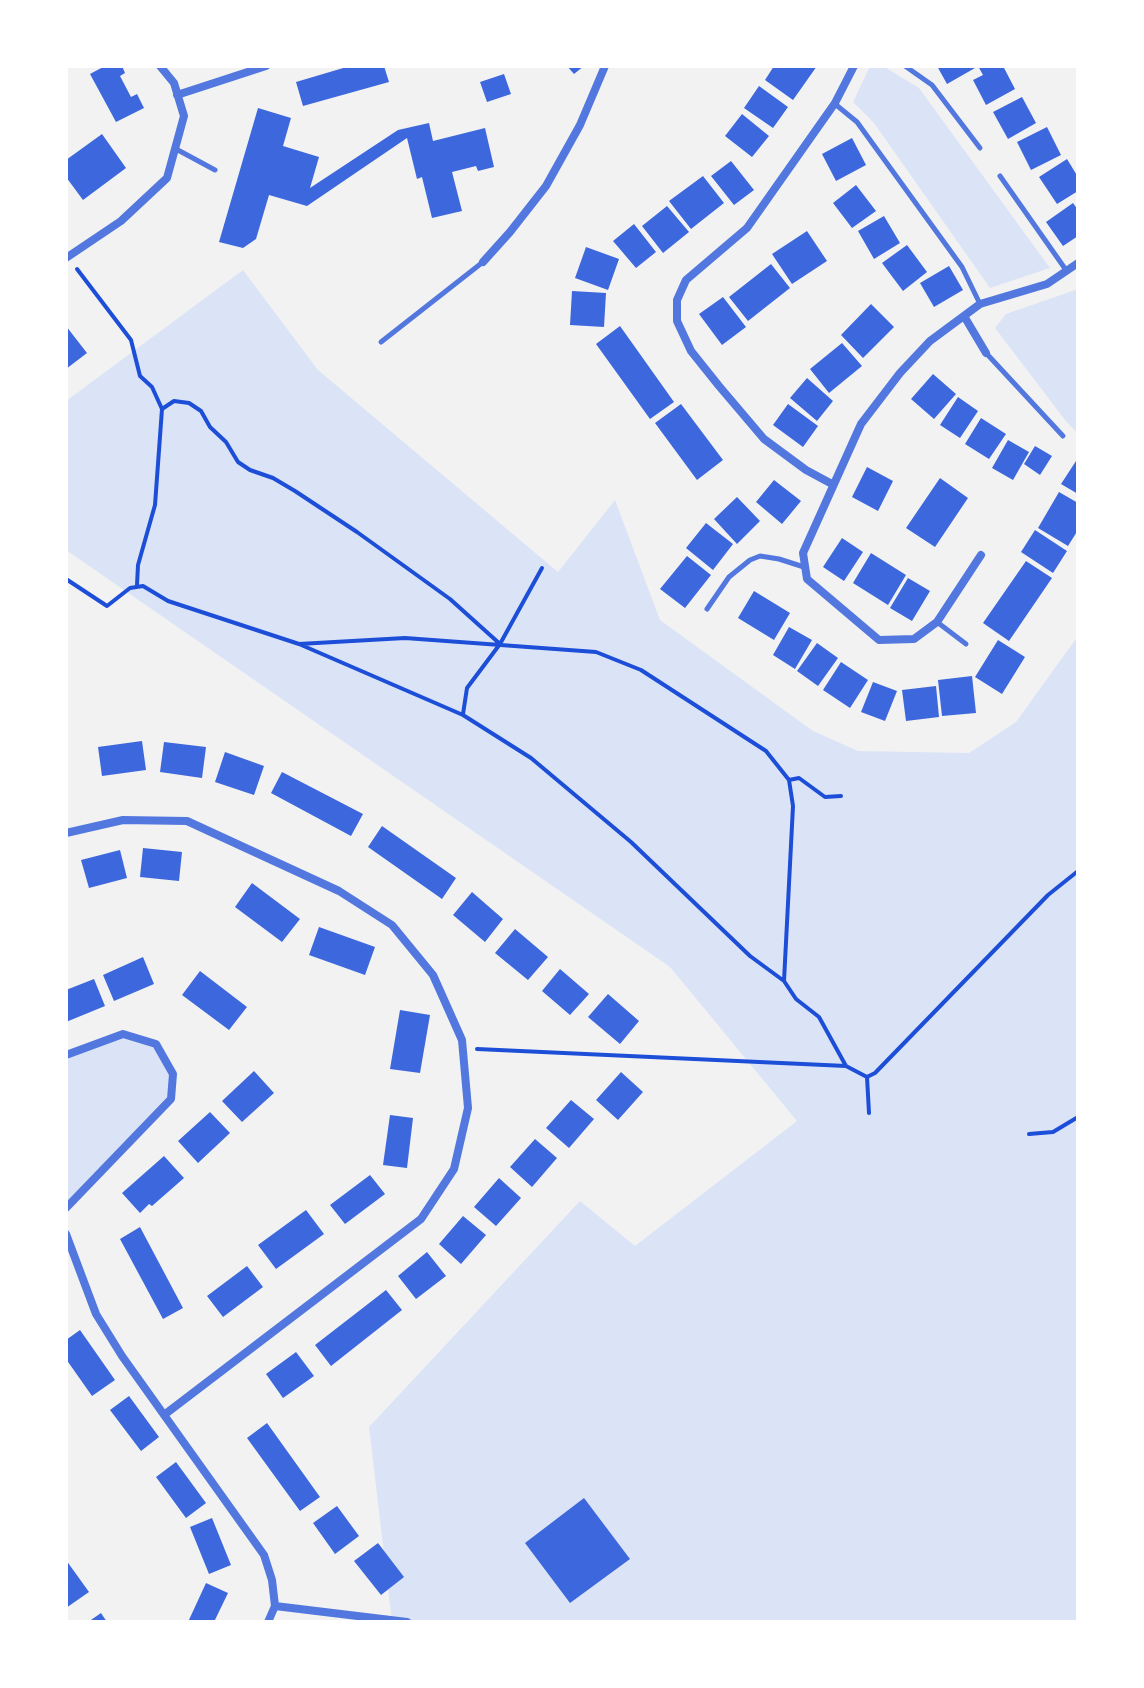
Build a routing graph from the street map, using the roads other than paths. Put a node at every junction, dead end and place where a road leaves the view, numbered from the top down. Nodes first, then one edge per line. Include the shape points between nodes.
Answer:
1 (160, 66) edge
2 (605, 66) edge
3 (854, 66) edge
4 (905, 66) edge
5 (260, 67) edge
6 (177, 95) junction
7 (835, 103) junction
8 (980, 148) dead end
9 (176, 149) junction
10 (215, 170) dead end
11 (1000, 176) dead end
12 (67, 258) edge
13 (483, 262) joint
14 (1078, 263) edge
15 (1068, 271) junction
16 (980, 304) junction
17 (964, 316) junction
18 (381, 342) dead end
19 (986, 353) joint
20 (1063, 436) dead end
21 (832, 484) junction
22 (981, 555) dead end
23 (805, 568) junction
24 (707, 609) dead end
25 (937, 622) junction
26 (966, 644) dead end
27 (66, 833) edge
28 (66, 1055) edge
29 (66, 1208) edge
30 (66, 1234) edge
31 (164, 1415) junction
32 (275, 1606) junction
33 (268, 1622) edge
34 (407, 1622) edge

1 - 6 street
2 - 13 street via 546,186
3 - 7 street
4 - 8 lane via 932,85
5 - 6 street
6 - 9 street via 184,116
7 - 16 lane via 857,122 962,267
7 - 21 street via 747,228 686,280 677,300 677,321 691,351 719,386 764,439
9 - 10 lane
9 - 12 street via 167,178 121,221
11 - 15 lane
13 - 18 lane
14 - 15 street
15 - 16 street via 1047,284
16 - 17 street
17 - 19 street
17 - 21 street via 900,373 861,424
19 - 20 lane
21 - 23 street via 803,553
22 - 25 street
23 - 24 lane via 760,556 750,560 729,577
23 - 25 street via 807,579 879,640 914,639
25 - 26 lane
27 - 31 street via 123,820 187,821 339,891 392,925 433,975 462,1040 468,1108 458,1154 421,1219
28 - 29 street via 123,1034 156,1044 173,1074 171,1099
30 - 31 street via 96,1314
31 - 32 street via 264,1555
32 - 33 street
32 - 34 street

